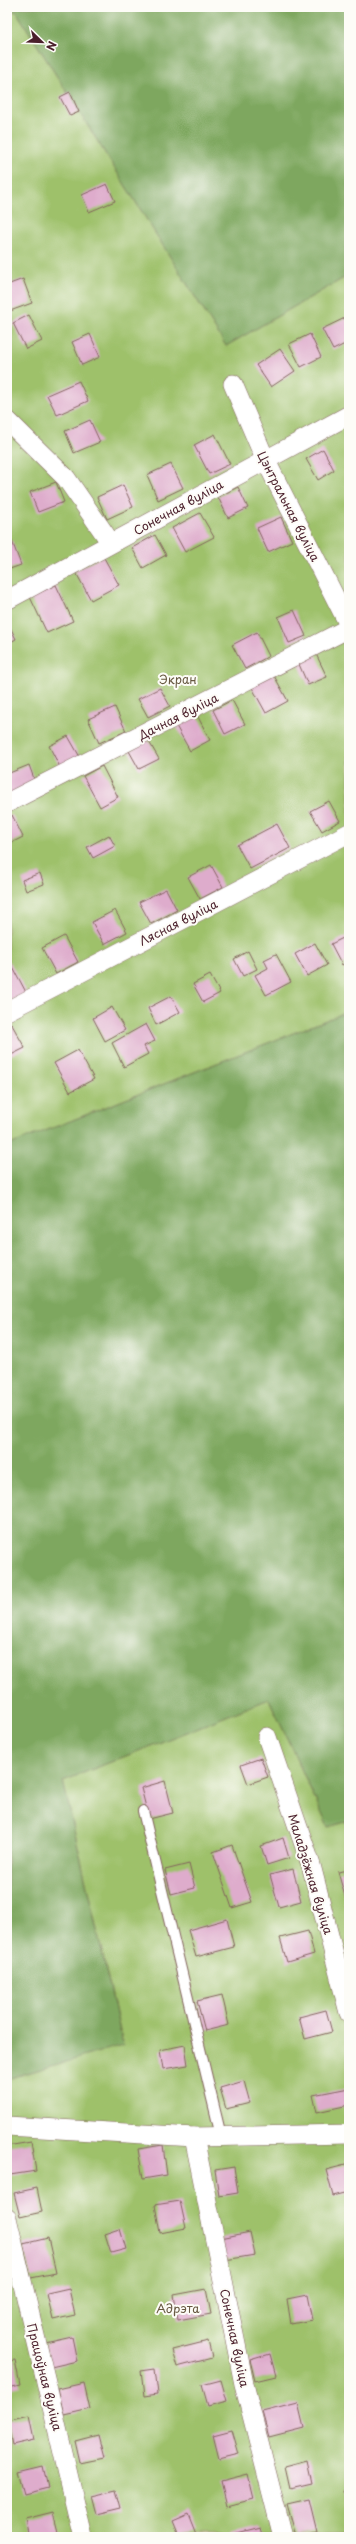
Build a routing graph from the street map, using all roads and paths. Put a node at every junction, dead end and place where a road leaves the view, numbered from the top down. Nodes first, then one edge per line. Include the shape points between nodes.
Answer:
1 (233, 384) dead end
2 (349, 415) edge
3 (7, 420) edge
4 (265, 460) junction
5 (111, 543) junction
6 (7, 600) edge
7 (349, 626) edge
8 (7, 804) edge
9 (349, 834) edge
10 (7, 1011) edge
11 (267, 1737) dead end
12 (143, 1811) dead end
13 (349, 2014) edge
14 (7, 2126) edge
15 (349, 2134) edge
16 (221, 2136) junction
17 (194, 2137) junction
18 (7, 2218) edge
19 (84, 2537) edge
20 (283, 2537) edge

1 - 4 street, Цэнтральная вуліца
2 - 4 street, Сонечная вуліца
3 - 5 street via 66,478
4 - 5 street, Сонечная вуліца
4 - 7 street, Цэнтральная вуліца
5 - 6 street, Сонечная вуліца
7 - 8 street, Дачная вуліца
9 - 10 street, Лясная вуліца
11 - 13 street, Маладзёжная вуліца via 311,1865
12 - 16 lane
14 - 17 street
15 - 16 street
16 - 17 street
17 - 20 street, Сонечная вуліца via 244,2384
18 - 19 street, Працоўная вуліца

